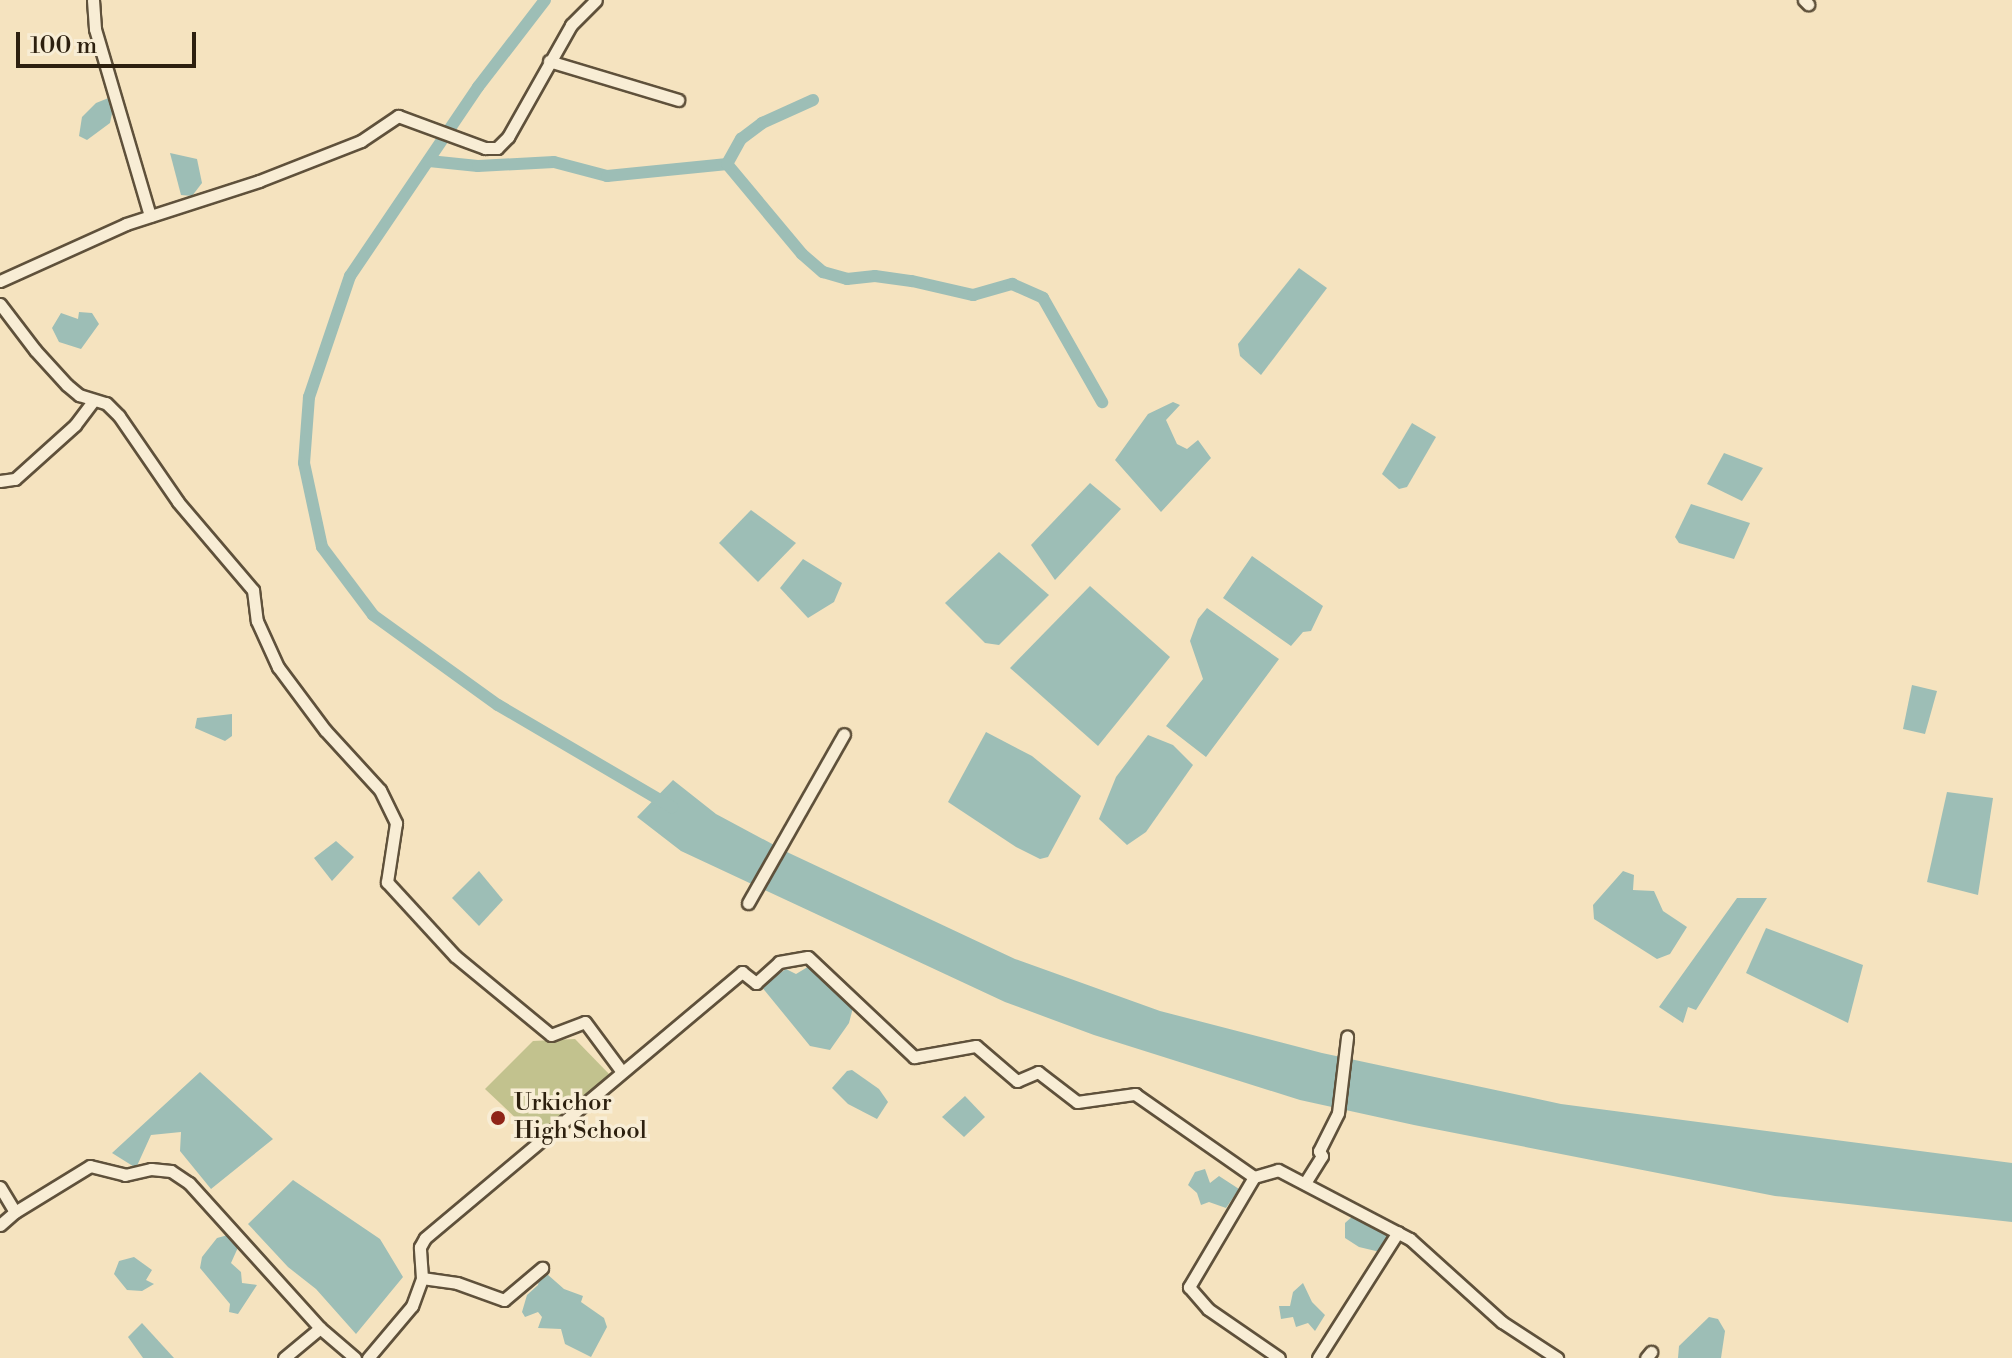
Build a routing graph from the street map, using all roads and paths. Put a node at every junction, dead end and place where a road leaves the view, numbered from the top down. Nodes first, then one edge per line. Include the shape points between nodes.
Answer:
1 (93, 0) edge
2 (596, 0) edge
3 (549, 61) junction
4 (678, 100) dead end
5 (150, 216) junction
6 (0, 281) edge
7 (0, 304) edge
8 (94, 400) junction
9 (0, 481) edge
10 (844, 734) dead end
11 (748, 903) dead end
12 (1347, 1037) dead end
13 (622, 1072) junction
14 (1254, 1177) junction
15 (1305, 1183) junction
16 (0, 1187) edge
17 (15, 1212) junction
18 (0, 1225) edge
19 (1398, 1232) junction
20 (542, 1268) dead end
21 (422, 1278) junction
22 (320, 1328) junction
23 (284, 1358) edge
24 (355, 1358) edge
25 (368, 1358) edge
26 (1279, 1358) edge
27 (1318, 1358) edge
28 (1557, 1358) edge

1 - 5 street via 95,29
2 - 3 street via 571,25
3 - 4 street
3 - 5 street via 502,146 485,148 398,116 361,141
5 - 6 street via 79,242
7 - 8 street via 55,373 79,395
8 - 9 street via 75,425 15,479
8 - 13 street via 119,416 178,502 253,590 257,621 278,667 325,730 380,790 396,823 387,882 455,956 551,1035 585,1022
10 - 11 street
12 - 15 street via 1338,1113
13 - 14 street via 742,972 756,983 779,962 808,957 914,1057 976,1046 1017,1081 1038,1072 1077,1102 1135,1094
13 - 21 street via 425,1238 420,1247
14 - 15 street via 1278,1170
14 - 26 street via 1189,1287 1208,1309
15 - 19 street
16 - 17 street
17 - 18 street
17 - 22 street via 90,1166 125,1175 171,1171 250,1246
19 - 27 street
19 - 28 street via 1502,1322
20 - 21 street via 504,1300 457,1283
21 - 25 street via 405,1316
22 - 23 street
22 - 24 street

